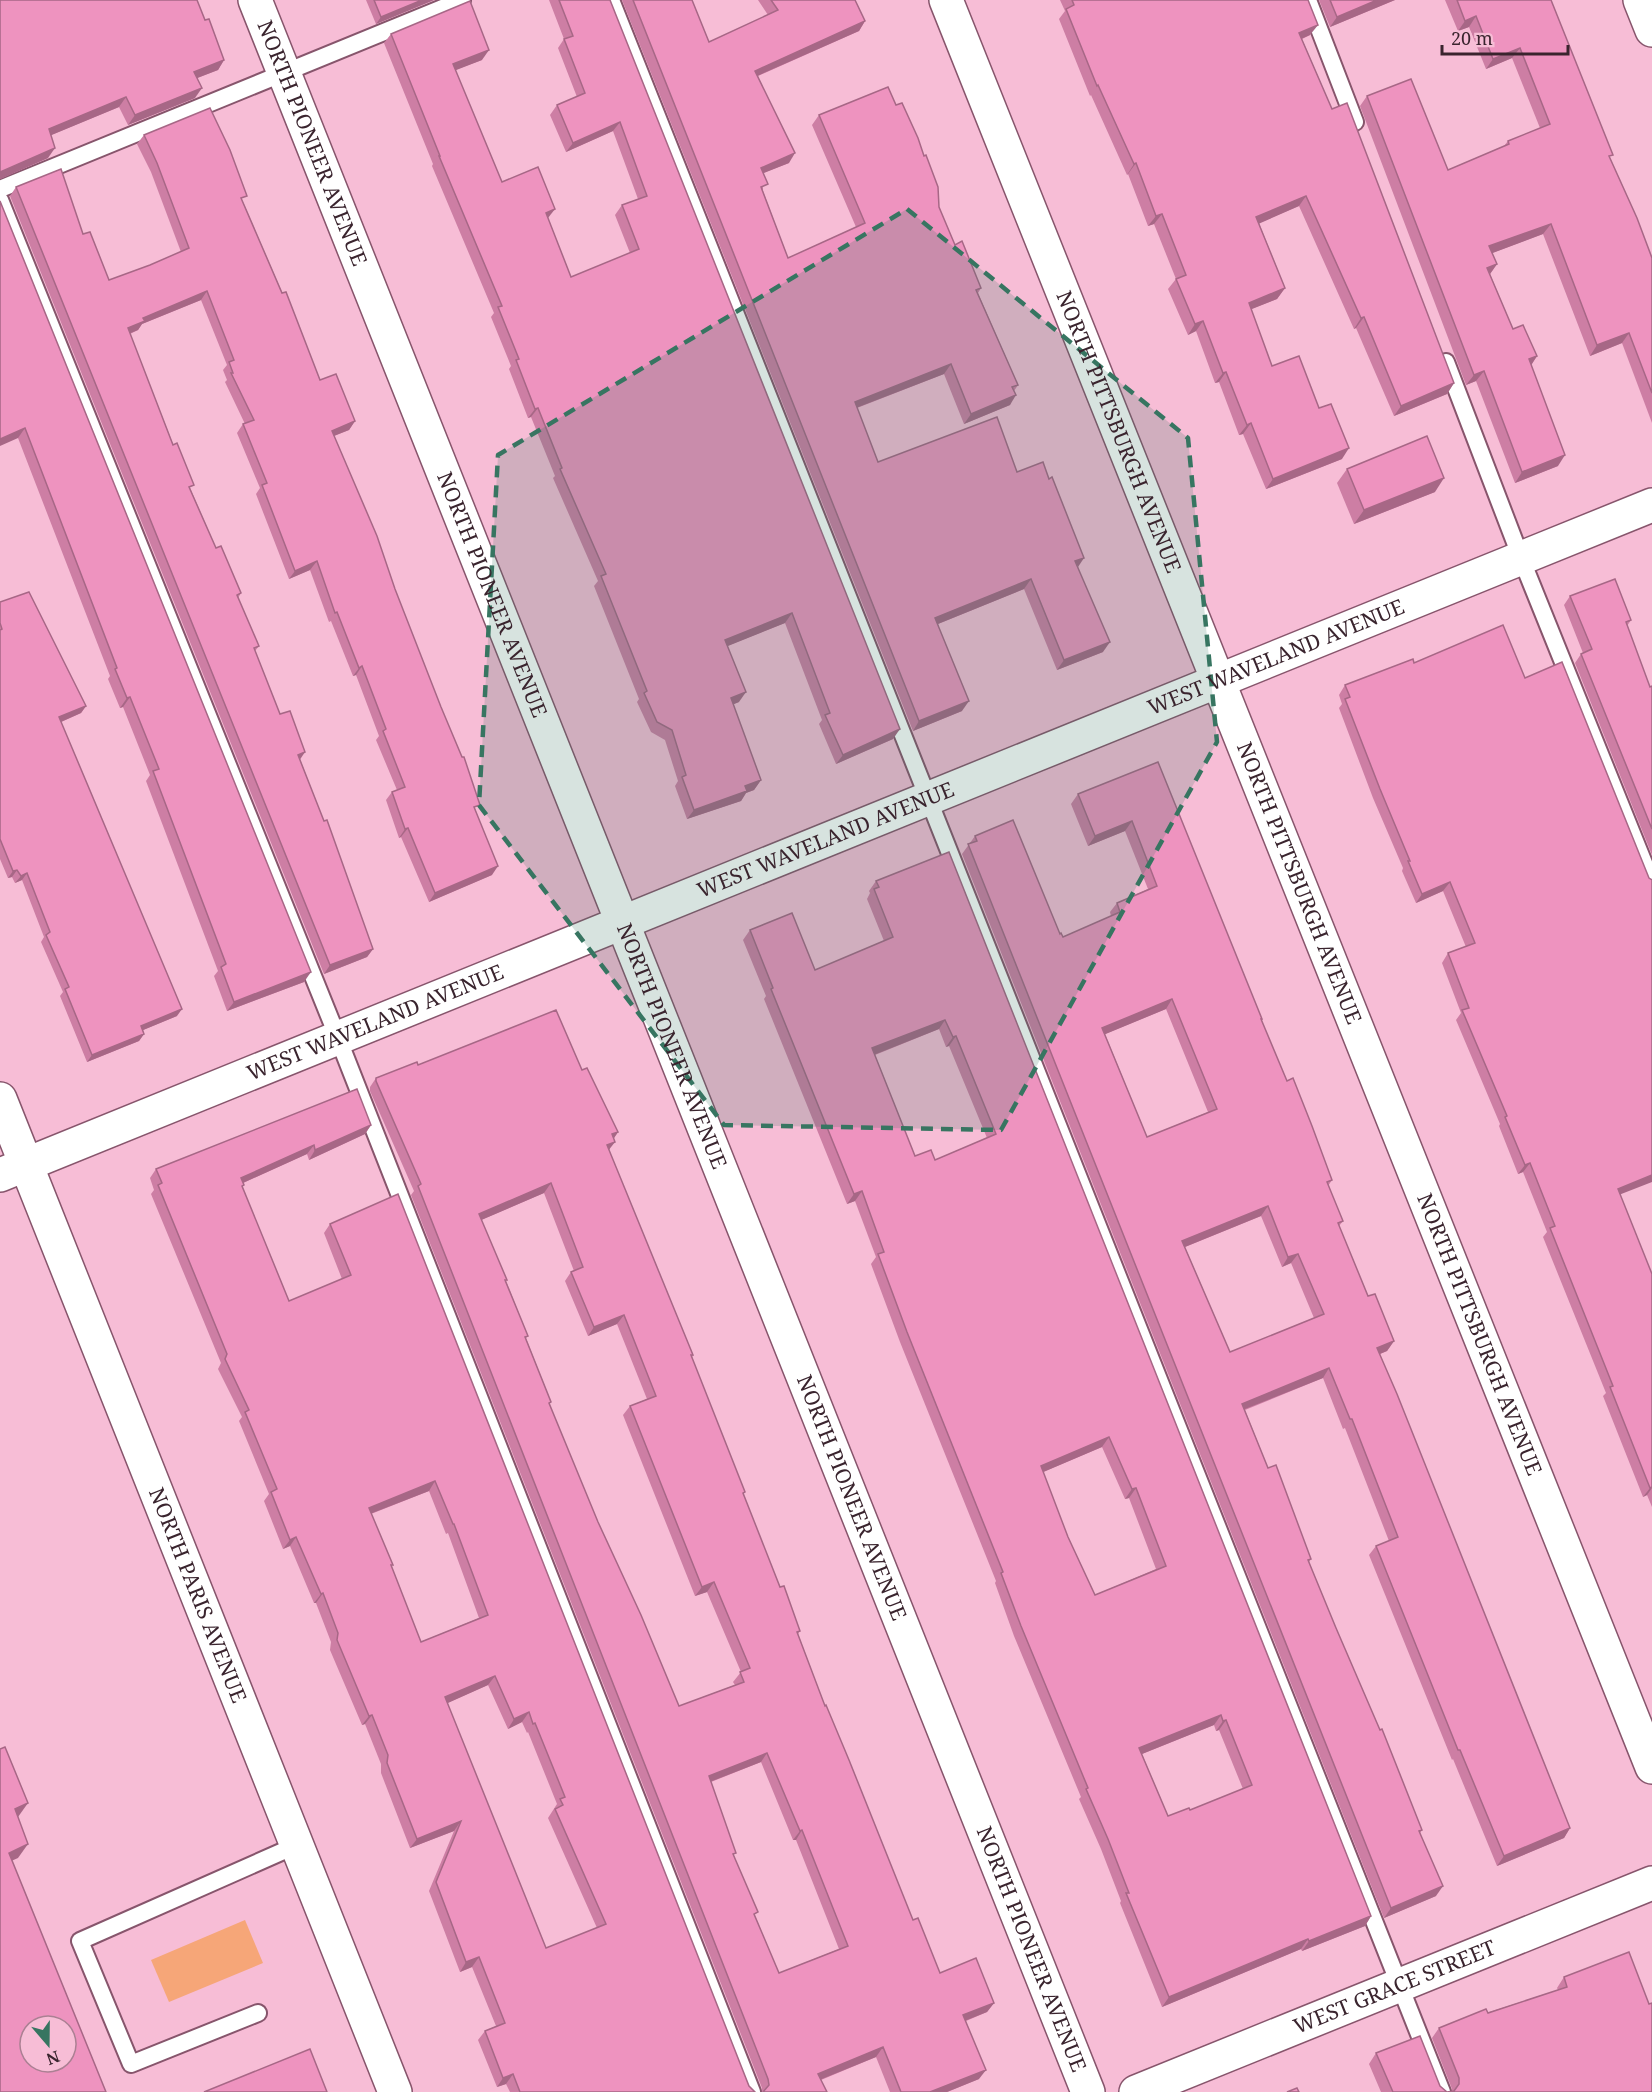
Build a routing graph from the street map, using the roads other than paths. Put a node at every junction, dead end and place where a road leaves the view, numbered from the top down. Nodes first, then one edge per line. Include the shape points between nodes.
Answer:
1 (255, 0) edge
2 (462, 0) edge
3 (611, 0) edge
4 (946, 0) edge
5 (1308, 0) edge
6 (1640, 0) edge
7 (1652, 30) edge
8 (284, 72) junction
9 (1359, 134) edge
10 (0, 189) edge
11 (0, 200) edge
12 (1440, 346) edge
13 (1652, 505) edge
14 (1521, 558) junction
15 (1218, 681) junction
16 (928, 799) junction
17 (1652, 883) edge
18 (623, 923) junction
19 (338, 1038) junction
20 (0, 1099) edge
21 (13, 1170) edge
22 (1652, 1767) edge
23 (297, 1845) junction
24 (1652, 1883) edge
25 (1399, 1985) junction
26 (258, 2013) dead end
27 (395, 2092) edge
28 (752, 2092) edge
29 (1088, 2092) edge
30 (1136, 2092) edge
31 (1442, 2092) edge

1 - 8 street, NORTH PIONEER AVENUE
2 - 8 lane
3 - 16 lane
4 - 15 street, NORTH PITTSBURGH AVENUE
5 - 9 lane
6 - 7 street
8 - 10 lane
8 - 18 street, NORTH PIONEER AVENUE
11 - 19 lane
12 - 14 lane
13 - 14 street, WEST WAVELAND AVENUE
14 - 15 street, WEST WAVELAND AVENUE
14 - 17 lane
15 - 16 street, WEST WAVELAND AVENUE
15 - 22 street, NORTH PITTSBURGH AVENUE
16 - 18 street, WEST WAVELAND AVENUE
16 - 25 lane
18 - 19 street, WEST WAVELAND AVENUE
18 - 29 street, NORTH PIONEER AVENUE
19 - 21 street, WEST WAVELAND AVENUE
19 - 28 lane
20 - 21 street, NORTH PARIS AVENUE
21 - 23 street, NORTH PARIS AVENUE
23 - 26 lane via 80,1941 131,2064
23 - 27 street, NORTH PARIS AVENUE
24 - 25 street, WEST GRACE STREET
25 - 30 street, WEST GRACE STREET
25 - 31 lane

